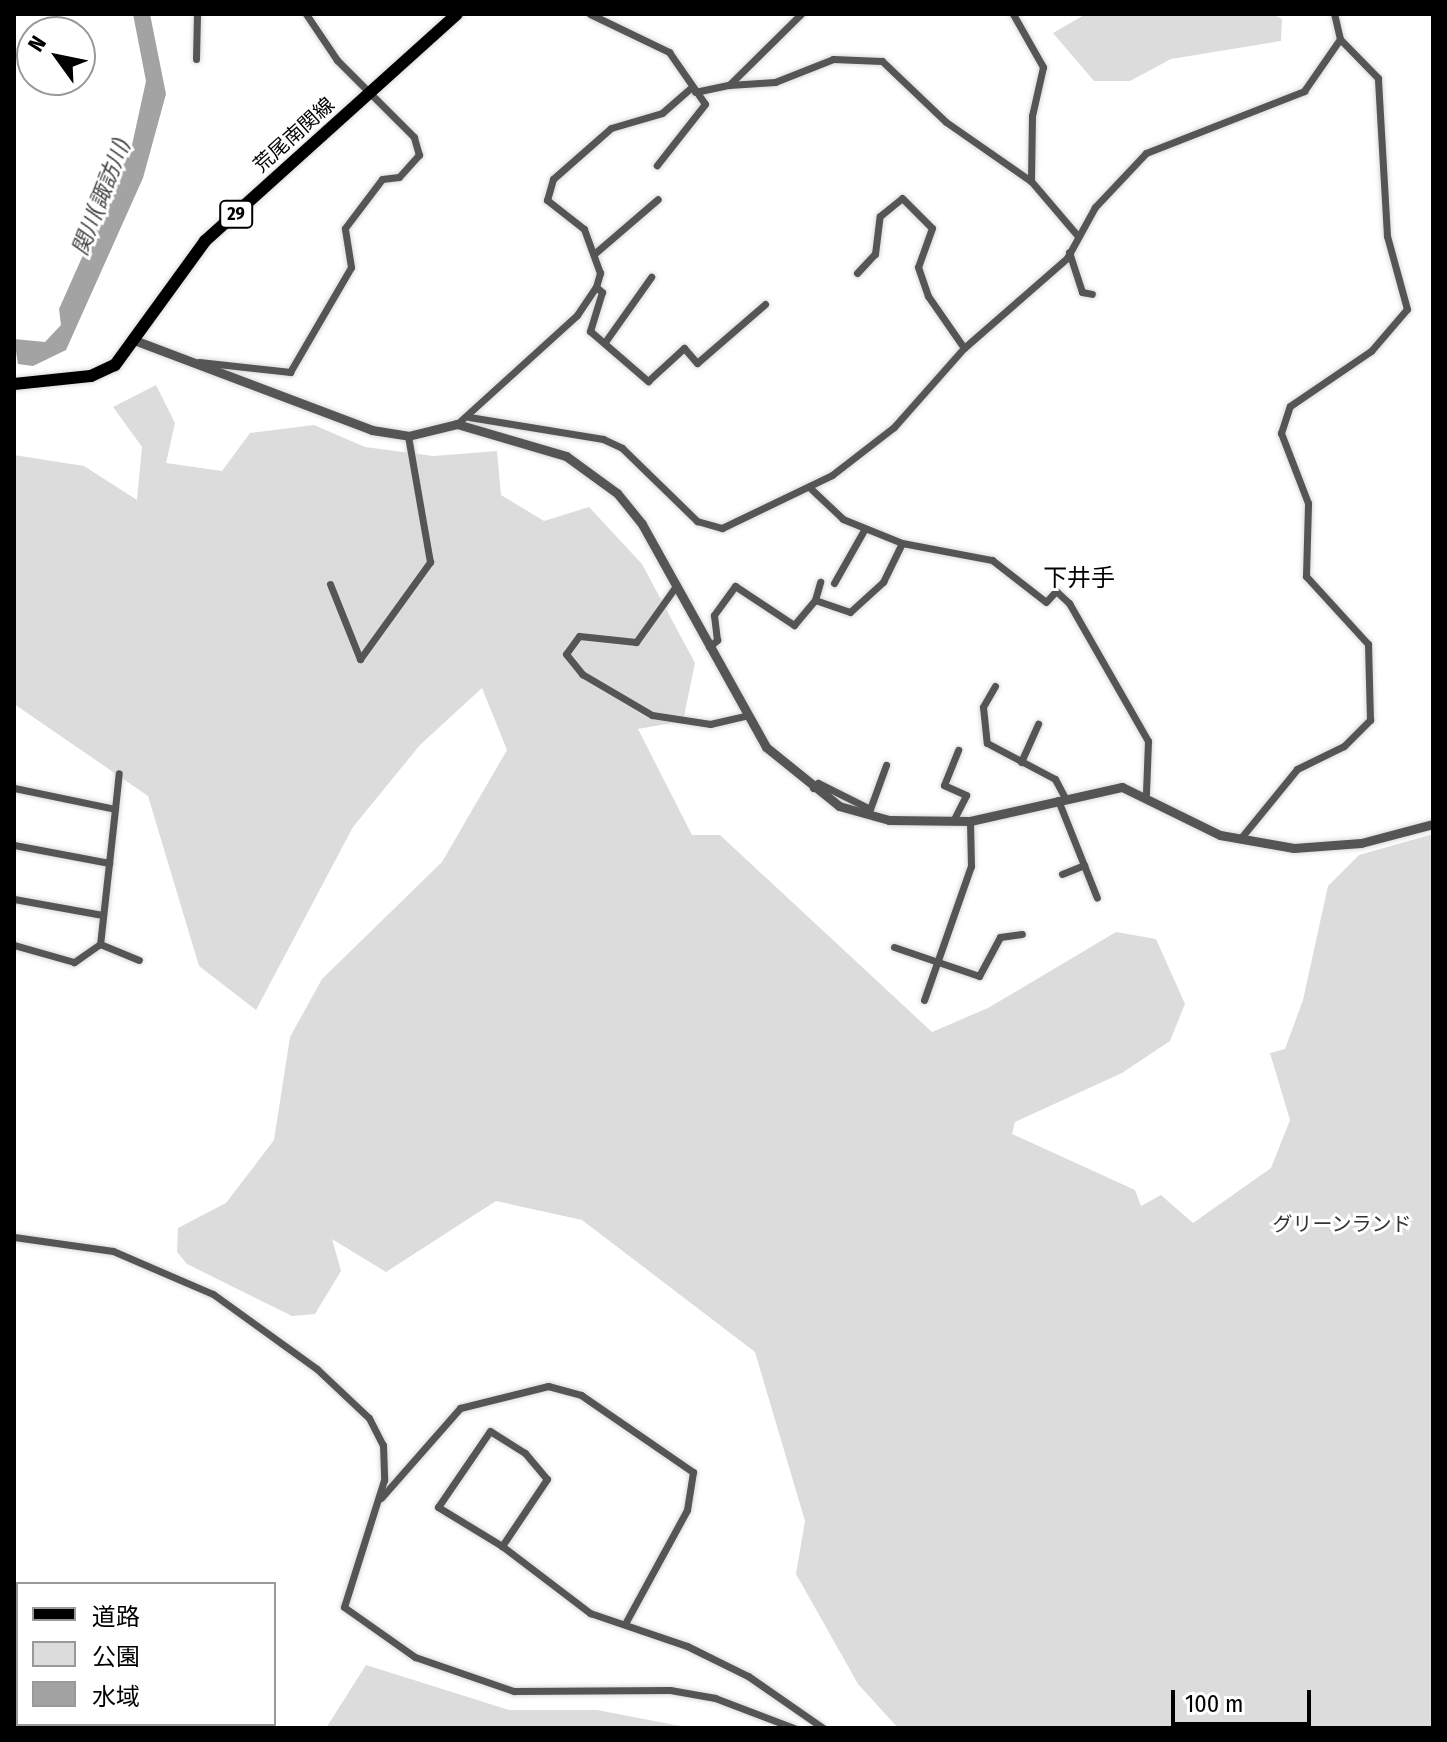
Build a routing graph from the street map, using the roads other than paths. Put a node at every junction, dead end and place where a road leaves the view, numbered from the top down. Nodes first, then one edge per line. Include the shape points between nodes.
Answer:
1 (197, 14) edge
2 (306, 14) edge
3 (457, 14) edge
4 (590, 14) edge
5 (602, 14) edge
6 (801, 14) edge
7 (1013, 14) edge
8 (1344, 14) edge
9 (1335, 18) edge
10 (610, 27) junction
11 (1340, 39) junction
12 (196, 59) dead end
13 (729, 85) junction
14 (693, 90) junction
15 (373, 91) junction
16 (657, 165) dead end
17 (1031, 181) junction
18 (658, 199) dead end
19 (1077, 235) junction
20 (1069, 252) junction
21 (594, 254) junction
22 (857, 273) dead end
23 (651, 277) dead end
24 (596, 287) junction
25 (1092, 294) dead end
26 (765, 304) dead end
27 (134, 340) junction
28 (605, 342) junction
29 (964, 348) junction
30 (199, 362) junction
31 (14, 384) edge
32 (469, 417) junction
33 (457, 424) junction
34 (408, 436) junction
35 (809, 487) junction
36 (864, 530) junction
37 (902, 543) junction
38 (820, 582) dead end
39 (834, 583) dead end
40 (330, 584) dead end
41 (676, 586) junction
42 (815, 600) junction
43 (709, 647) junction
44 (995, 686) dead end
45 (744, 716) junction
46 (1038, 724) dead end
47 (958, 750) dead end
48 (1021, 762) junction
49 (886, 765) dead end
50 (119, 773) dead end
51 (14, 788) edge
52 (811, 789) junction
53 (1146, 794) junction
54 (1062, 799) junction
55 (115, 809) junction
56 (953, 821) junction
57 (970, 821) junction
58 (1433, 824) edge
59 (1239, 841) junction
60 (14, 845) edge
61 (109, 863) junction
62 (1084, 865) junction
63 (1062, 874) dead end
64 (1097, 898) dead end
65 (14, 899) edge
66 (103, 915) junction
67 (1022, 934) dead end
68 (100, 944) junction
69 (14, 945) edge
70 (894, 947) dead end
71 (139, 960) dead end
72 (938, 961) junction
73 (924, 1000) dead end
74 (14, 1237) edge
75 (379, 1499) junction
76 (502, 1546) junction
77 (626, 1622) junction
78 (794, 1728) edge
79 (823, 1728) edge

1 - 12 street
2 - 15 street via 337,60
3 - 15 main road, 荒尾南関線 / 29
4 - 10 street
5 - 10 street
6 - 13 street
7 - 17 street via 1043,67 1032,116
8 - 9 street
9 - 11 street
10 - 14 street via 669,52
11 - 19 street via 1296,96 1146,153
11 - 59 street via 1378,78 1387,236 1407,309 1371,351 1290,406 1281,433 1308,503 1306,576 1368,644 1370,720 1344,746 1297,769
13 - 14 street
13 - 17 street via 775,82 833,59 876,58 902,72 946,122
14 - 16 street via 705,104
14 - 21 street via 662,113 611,128 553,179 547,200 584,229
15 - 27 main road, 荒尾南関線 / 29 via 205,241
15 - 30 street via 414,137 419,155 399,177 382,179 345,228 351,267 290,372
17 - 19 street
18 - 21 street
19 - 20 street
20 - 25 street via 1082,292
20 - 29 street
21 - 24 street
22 - 29 street via 875,254 880,216 902,198 932,228 918,267 928,296 959,330
23 - 28 street
24 - 28 street via 602,292 590,331
24 - 32 street via 577,315
26 - 28 street via 697,363 684,348 648,381
27 - 30 street
27 - 31 main road, 荒尾南関線 / 29 via 115,365 91,376
29 - 35 street via 894,427
30 - 34 street via 372,430
32 - 33 street
32 - 35 street via 603,439 714,528
33 - 34 street
33 - 41 street via 530,442 592,474 642,524
34 - 40 street via 430,562 360,659
35 - 36 street via 822,506
36 - 37 street
36 - 39 street
37 - 42 street via 883,582 850,612
37 - 53 street via 992,560 1046,602 1056,591 1069,603 1148,741
38 - 42 street
41 - 43 street
41 - 45 street via 636,642 579,636 566,654 582,674 652,715 710,724
42 - 43 street via 794,625 735,586 714,615 717,640
43 - 45 street
44 - 48 street via 983,707 984,734
45 - 52 street
46 - 48 street
47 - 56 street via 944,785 966,795
48 - 54 street via 1055,779
49 - 52 street via 870,809 818,783
50 - 55 street
51 - 55 street
52 - 56 street via 889,820
53 - 54 street via 1122,787
53 - 59 street
54 - 57 street
54 - 62 street
55 - 61 street
56 - 57 street
57 - 72 street via 971,866
58 - 59 street via 1329,847
60 - 61 street
61 - 66 street
62 - 63 street
62 - 64 street
65 - 66 street
66 - 68 street
67 - 72 street via 1000,937 979,976
68 - 69 street via 74,962
68 - 71 street
70 - 72 street
72 - 73 street
74 - 75 street via 145,1262 237,1311 369,1418 383,1445
75 - 77 street via 460,1408 537,1387 581,1395 693,1472 687,1510
75 - 78 street via 344,1607 415,1657 514,1691 670,1690 715,1698
76 - 76 street via 438,1507 490,1431 525,1453 547,1479
76 - 77 street via 590,1613
77 - 79 street via 748,1676

